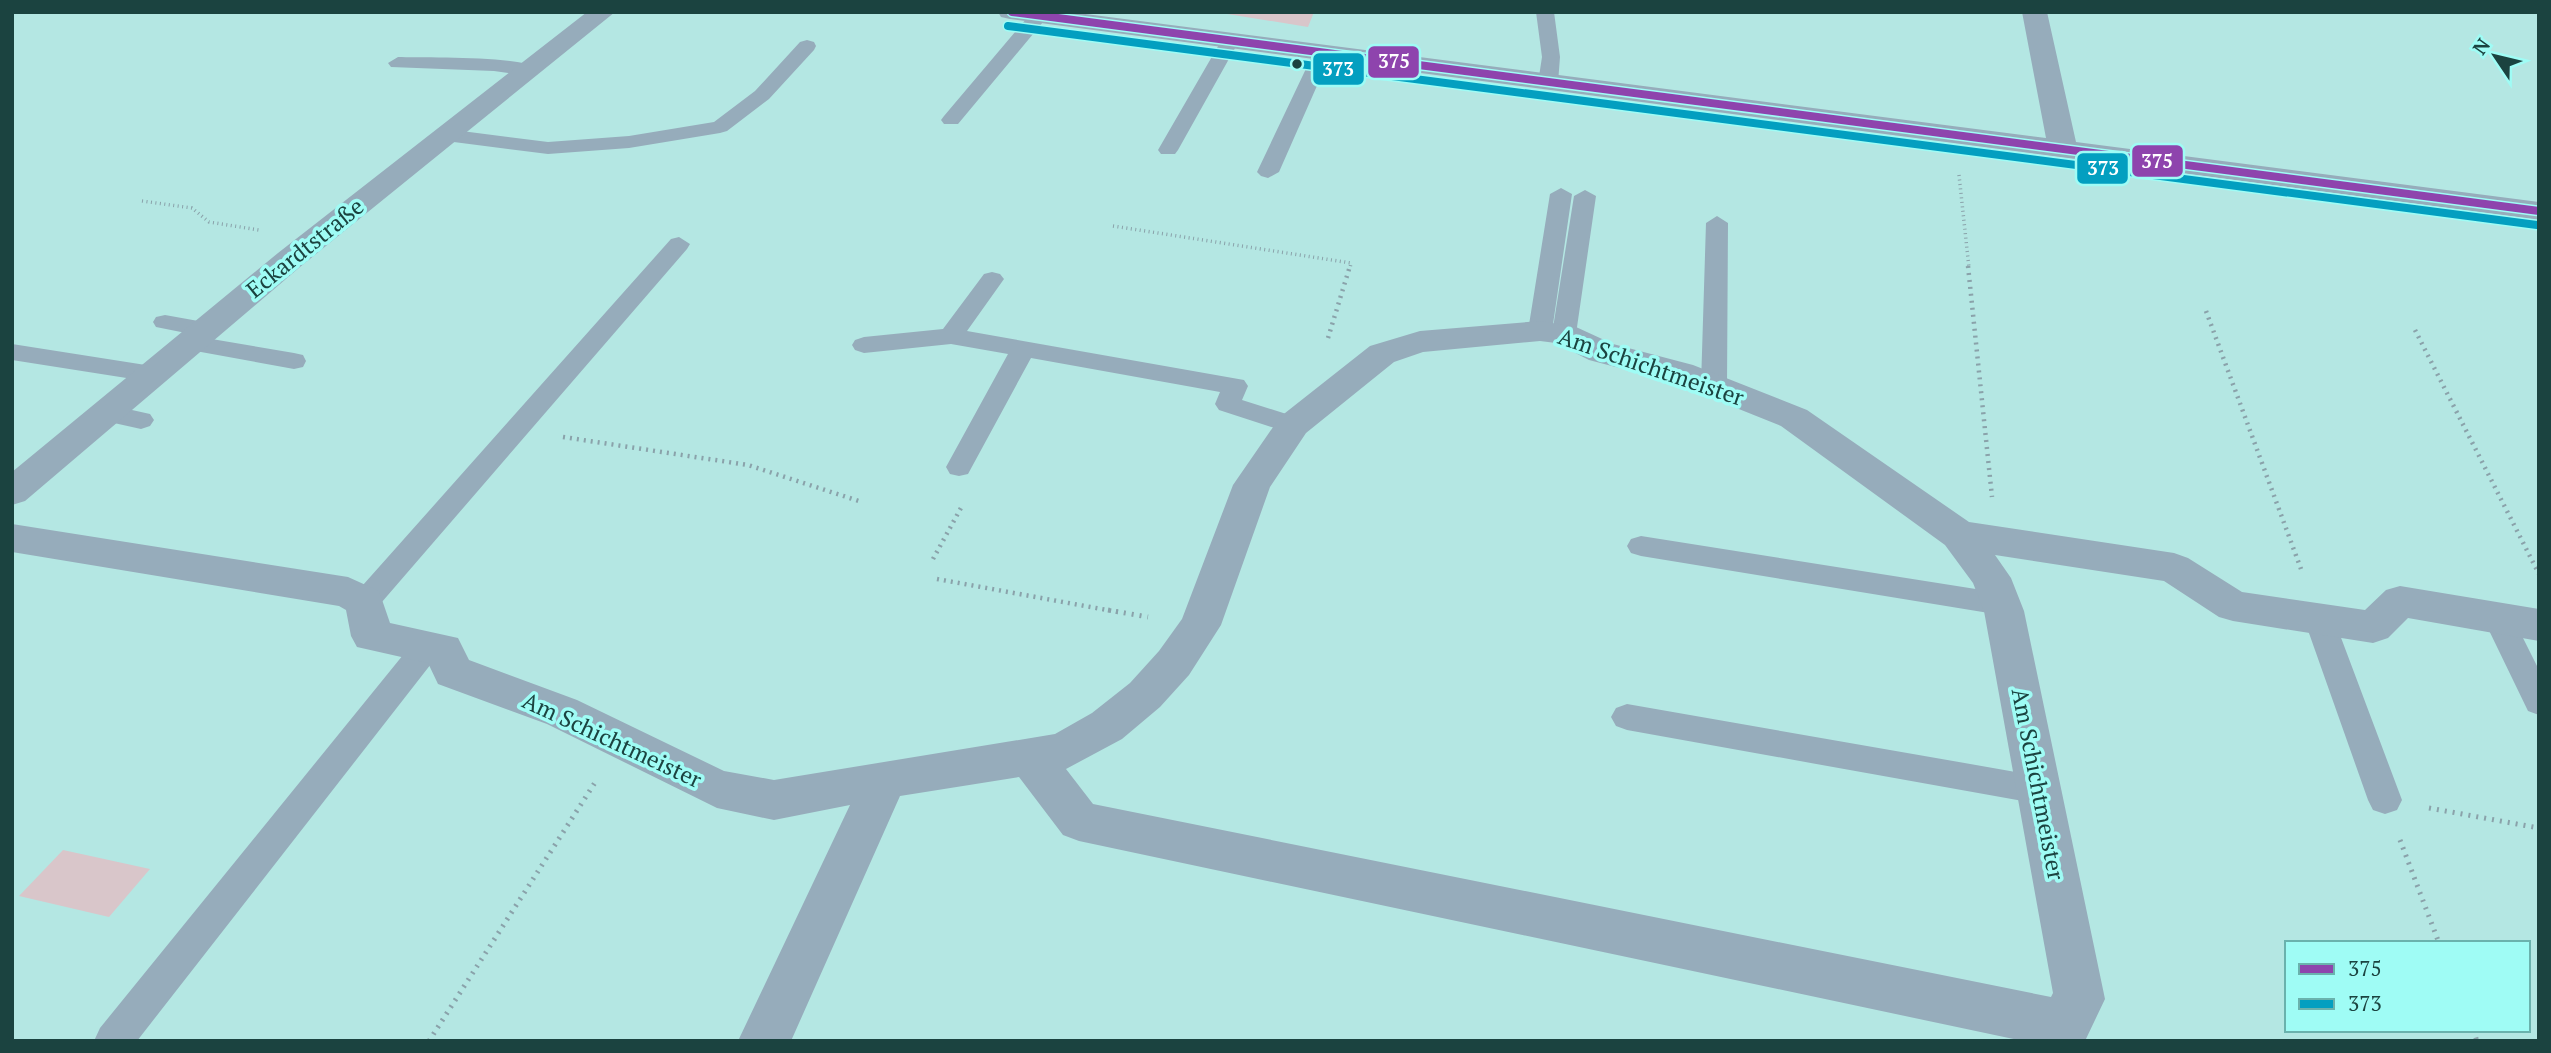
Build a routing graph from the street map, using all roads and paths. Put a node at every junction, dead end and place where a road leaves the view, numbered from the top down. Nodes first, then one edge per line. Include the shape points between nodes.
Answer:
1 (603, 12) edge
2 (1010, 12) edge
3 (1545, 12) edge
4 (2034, 12) edge
5 (1039, 16) junction
6 (1108, 19) edge
7 (1230, 41) junction
8 (807, 46) dead end
9 (1322, 54) junction
10 (398, 63) dead end
11 (529, 70) junction
12 (1548, 83) junction
13 (951, 120) dead end
14 (438, 142) junction
15 (1168, 150) dead end
16 (2063, 150) junction
17 (533, 164) dead end
18 (1268, 172) dead end
19 (1561, 194) dead end
20 (1585, 196) dead end
21 (142, 201) dead end
22 (2539, 211) edge
23 (1963, 215) dead end
24 (1717, 223) dead end
25 (1113, 226) dead end
26 (315, 239) junction
27 (678, 244) dead end
28 (992, 279) dead end
29 (2206, 312) dead end
30 (165, 322) dead end
31 (2415, 330) dead end
32 (1552, 333) junction
33 (197, 336) junction
34 (951, 336) junction
35 (864, 345) dead end
36 (1023, 349) junction
37 (12, 352) edge
38 (294, 361) dead end
39 (152, 374) junction
40 (1714, 385) junction
41 (1331, 397) junction
42 (105, 413) junction
43 (141, 420) dead end
44 (1293, 425) junction
45 (517, 430) junction
46 (959, 467) dead end
47 (12, 492) edge
48 (862, 502) dead end
49 (1977, 537) junction
50 (12, 538) edge
51 (1641, 546) dead end
52 (2539, 575) edge
53 (937, 579) dead end
54 (365, 602) junction
55 (2001, 604) junction
56 (2498, 618) junction
57 (2319, 619) junction
58 (1200, 625) junction
59 (2539, 625) edge
60 (428, 647) junction
61 (2539, 702) edge
62 (1627, 717) dead end
63 (621, 742) junction
64 (1030, 757) junction
65 (885, 779) junction
66 (2039, 790) junction
67 (2385, 800) junction
68 (2539, 828) edge
69 (2438, 941) edge
70 (2061, 1032) edge
71 (113, 1041) edge
72 (429, 1041) edge
73 (764, 1041) edge

1 - 11 street, Eckardtstraße
2 - 5 street
3 - 12 lane
4 - 16 street
5 - 6 street
5 - 13 lane
6 - 7 street
7 - 9 street
7 - 15 lane
8 - 14 lane via 762,94 720,127 629,142 548,148
9 - 12 street
9 - 18 lane
10 - 11 lane
11 - 14 street, Eckardtstraße
12 - 16 street
14 - 17 lane
14 - 26 street, Eckardtstraße
16 - 22 street
19 - 32 lane
20 - 32 lane
21 - 26 path via 192,208 209,222
23 - 49 path
24 - 40 lane
25 - 41 path via 1351,263 1318,371
26 - 33 street, Eckardtstraße
27 - 45 lane
28 - 34 lane
29 - 57 path
30 - 33 lane
31 - 52 path
32 - 40 street, Am Schichtmeister
32 - 41 street, Am Schichtmeister via 1420,342 1382,354
33 - 38 lane
33 - 39 street, Eckardtstraße
34 - 35 lane
34 - 36 lane
36 - 44 lane via 1235,386 1228,404
36 - 46 lane
37 - 39 lane
39 - 42 street, Eckardtstraße
40 - 49 street, Am Schichtmeister via 1794,418
41 - 44 street, Am Schichtmeister
42 - 43 lane
42 - 47 street, Eckardtstraße
44 - 58 street, Am Schichtmeister via 1252,485
45 - 48 path via 748,465
45 - 54 lane
49 - 55 street, Am Schichtmeister
49 - 57 street, Am Schichtmeister via 2174,568 2233,606
50 - 54 street via 348,592
51 - 55 lane
53 - 58 path
54 - 60 street via 372,636
55 - 66 street, Am Schichtmeister
56 - 57 street, Am Schichtmeister via 2400,601 2373,627
56 - 59 street, Am Schichtmeister
56 - 61 lane
57 - 67 lane
58 - 64 street, Am Schichtmeister via 1145,695 1107,726 1064,751
60 - 63 street, Am Schichtmeister via 443,650 453,672 562,712
60 - 71 lane
62 - 66 lane
63 - 65 street, Am Schichtmeister via 717,789 774,800
63 - 72 path
64 - 65 street, Am Schichtmeister
64 - 70 street via 1079,821
65 - 73 street
66 - 70 street, Am Schichtmeister via 2080,999
67 - 68 path
67 - 69 path

